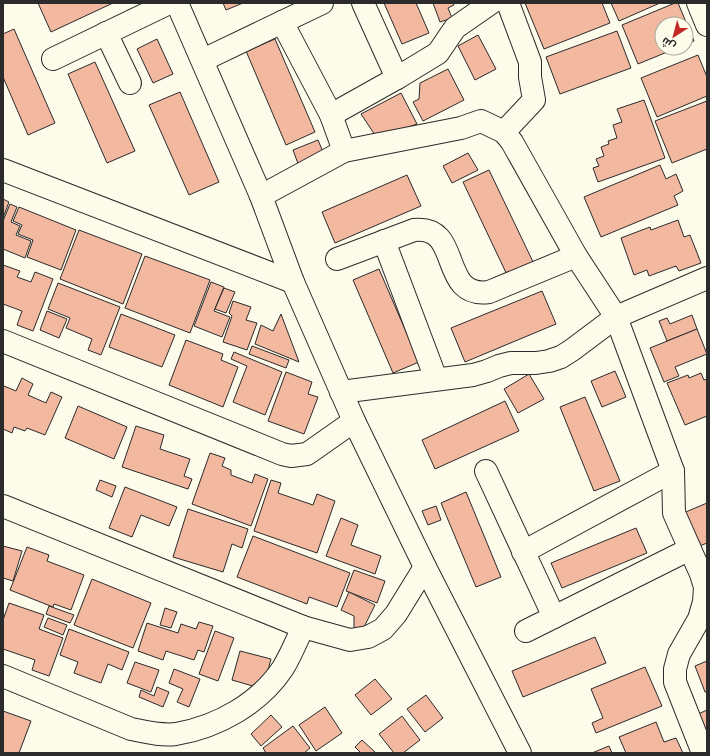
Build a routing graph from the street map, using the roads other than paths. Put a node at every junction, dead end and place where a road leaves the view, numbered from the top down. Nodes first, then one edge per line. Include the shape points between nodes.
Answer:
1 (169, 3) edge
2 (177, 3) edge
3 (322, 3) edge
4 (363, 3) edge
5 (491, 3) edge
6 (508, 3) edge
7 (698, 3) edge
8 (282, 22) junction
9 (707, 25) edge
10 (106, 33) junction
11 (53, 59) dead end
12 (202, 60) junction
13 (397, 78) junction
14 (130, 84) dead end
15 (331, 115) junction
16 (504, 132) junction
17 (344, 152) junction
18 (3, 170) edge
19 (261, 196) junction
20 (384, 241) junction
21 (576, 256) junction
22 (337, 258) dead end
23 (707, 278) edge
24 (293, 282) junction
25 (616, 317) junction
26 (3, 341) edge
27 (436, 379) junction
28 (341, 392) junction
29 (354, 421) junction
30 (486, 471) dead end
31 (673, 471) junction
32 (3, 506) edge
33 (690, 549) junction
34 (523, 552) junction
35 (425, 567) junction
36 (554, 617) junction
37 (303, 627) junction
38 (526, 631) dead end
39 (3, 676) edge
40 (520, 753) edge
41 (703, 753) edge

1 - 10 street
2 - 12 street
3 - 8 street
4 - 13 street
5 - 13 street via 454,28 438,53
6 - 16 street via 530,62 534,100
7 - 9 street
8 - 12 street
8 - 15 street
10 - 11 street
10 - 14 street
12 - 19 street
13 - 15 street
15 - 17 street
16 - 17 street via 481,121 461,128
16 - 21 street
17 - 19 street
18 - 24 street
19 - 24 street
20 - 21 street via 414,230 432,232 441,239 460,282 469,290 482,293
20 - 22 street
20 - 27 street
21 - 25 street
23 - 25 street
24 - 28 street
25 - 27 street via 572,350 549,361 511,363 473,375
25 - 31 street
26 - 29 street via 282,454 307,454
27 - 28 street
28 - 29 street
29 - 35 street
30 - 34 street
31 - 33 street via 674,514
31 - 34 street
32 - 37 street
33 - 36 street
33 - 41 street via 705,587 704,602 699,619 679,654 675,682
34 - 36 street
35 - 37 street via 396,614 383,629 368,637 350,640
35 - 40 street
36 - 38 street
37 - 39 street via 283,668 266,690 239,710 208,726 175,734 153,734 131,729

